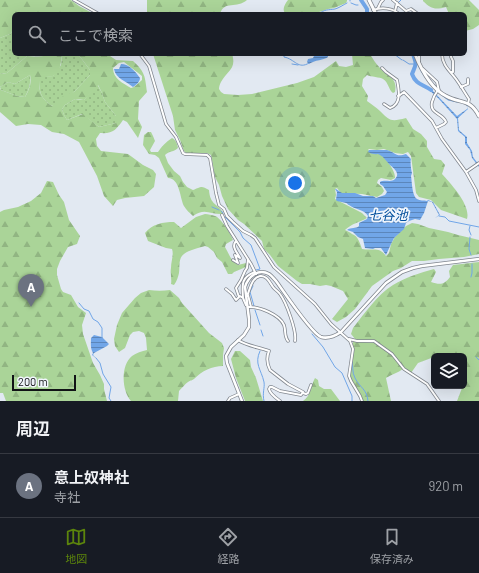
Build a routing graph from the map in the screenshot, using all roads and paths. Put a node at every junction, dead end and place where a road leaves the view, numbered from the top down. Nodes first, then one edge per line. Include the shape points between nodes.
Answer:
1 (74, 0) edge
2 (369, 0) edge
3 (384, 0) edge
4 (393, 0) edge
5 (397, 3) junction
6 (378, 8) junction
7 (373, 10) joint
8 (395, 11) joint
9 (95, 12) edge
10 (416, 12) edge
11 (142, 56) edge
12 (416, 56) edge
13 (419, 56) edge
14 (442, 56) edge
15 (451, 56) edge
16 (420, 66) junction
17 (382, 68) dead end
18 (451, 72) junction
19 (468, 79) dead end
20 (461, 87) junction
21 (438, 91) junction
22 (398, 96) junction
23 (384, 104) dead end
24 (468, 104) junction
25 (479, 115) edge
26 (436, 128) junction
27 (479, 163) edge
28 (466, 172) junction
29 (479, 201) edge
30 (222, 215) dead end
31 (236, 241) junction
32 (248, 259) junction
33 (479, 259) edge
34 (233, 260) dead end
35 (255, 273) junction
36 (226, 289) dead end
37 (246, 296) junction
38 (239, 297) junction
39 (248, 307) junction
40 (341, 332) junction
41 (348, 338) junction
42 (238, 340) junction
43 (288, 340) dead end
44 (295, 340) dead end
45 (311, 385) dead end
46 (303, 393) junction
47 (239, 394) junction
48 (228, 401) edge
49 (242, 401) edge
50 (280, 401) edge
51 (362, 401) edge
52 (439, 401) edge

1 - 9 street
2 - 7 main road
3 - 6 street
4 - 5 street
5 - 8 street
5 - 10 street via 406,10 412,9
6 - 7 street
6 - 8 street
11 - 40 street via 149,66 166,124 176,136 183,153 207,155 210,158 218,204 224,209 225,214 243,231 254,236 274,267
12 - 16 main road
13 - 16 street
14 - 18 street via 444,65
15 - 18 street via 454,61
16 - 21 main road
17 - 22 street via 396,80
18 - 20 street
19 - 20 street via 468,84
20 - 24 street via 469,99
21 - 24 main road via 450,99
21 - 26 street via 431,107 446,122
22 - 23 street via 398,102 393,107 388,108
22 - 26 street via 405,92 432,120
24 - 25 main road
26 - 28 street
27 - 28 street
28 - 29 street
30 - 31 street
31 - 32 street
31 - 34 street via 234,247 240,258 235,255 238,263
32 - 35 street
32 - 38 street via 247,268 236,288
33 - 40 street via 418,267 402,272 386,283
35 - 37 street via 245,287
35 - 40 street via 266,273 276,281 317,335 332,337
36 - 38 street via 236,300
37 - 38 street
37 - 39 street
37 - 44 street via 257,277 267,278 280,294 293,323
39 - 42 street via 249,327
39 - 43 street via 258,308 277,316 284,325
40 - 41 street
41 - 51 street via 353,349 349,376
41 - 52 street via 357,341 370,340 378,344 392,354 404,369 427,384
42 - 46 street via 269,351 267,358 270,370
42 - 47 street via 226,356
45 - 46 street via 308,393
46 - 50 street via 301,395 270,388 270,392
47 - 48 street
47 - 49 street

